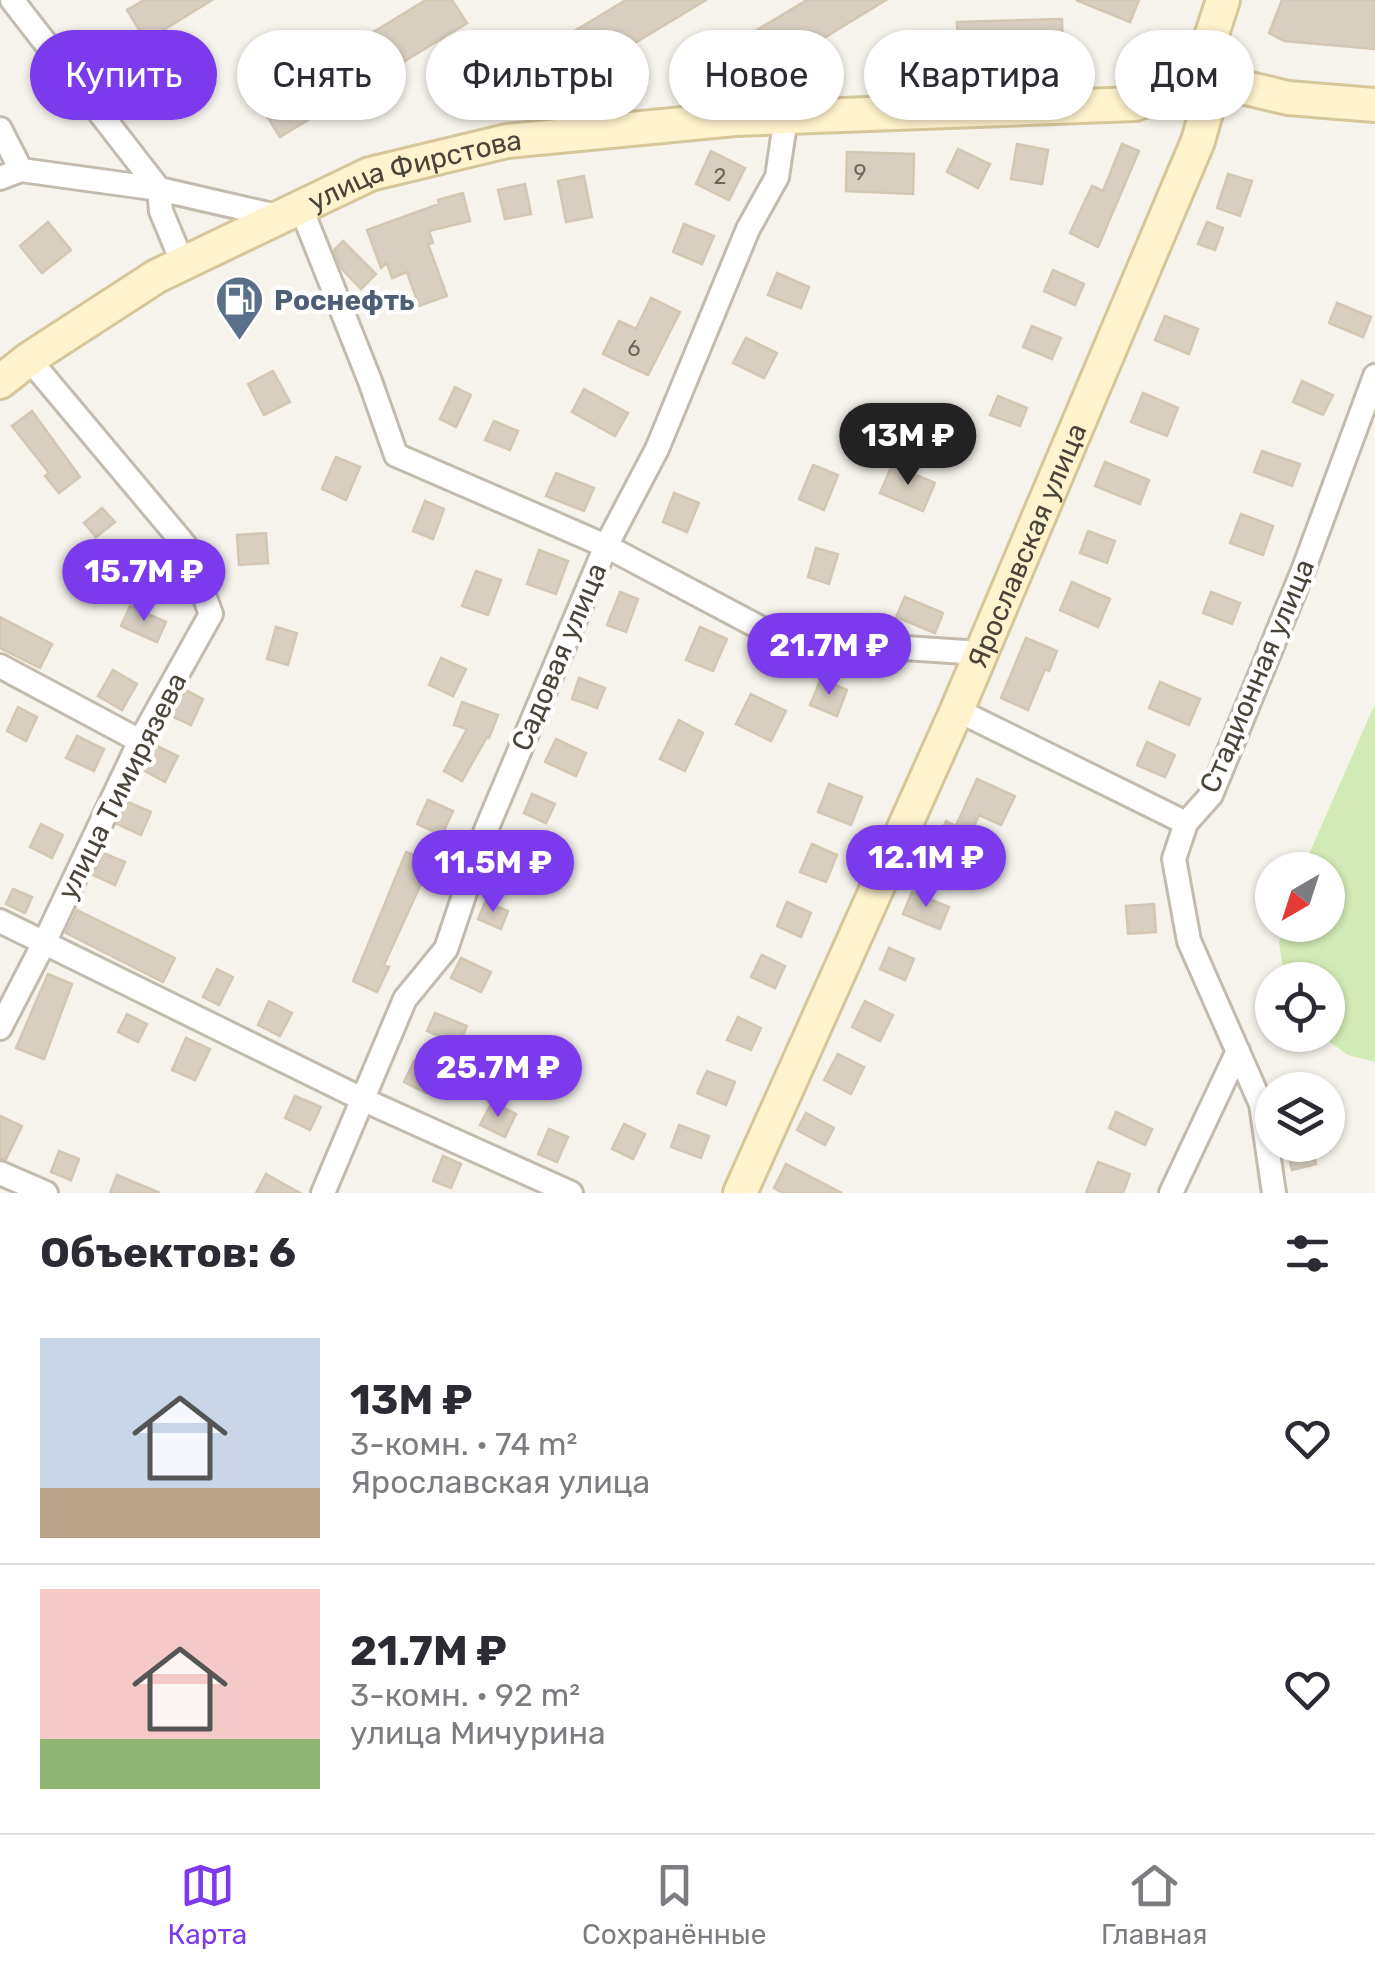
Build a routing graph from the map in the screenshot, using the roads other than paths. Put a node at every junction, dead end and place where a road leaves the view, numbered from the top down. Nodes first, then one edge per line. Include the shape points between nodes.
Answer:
1 (12, 0) edge
2 (1223, 0) edge
3 (1213, 30) edge
4 (1254, 88) edge
5 (1375, 105) edge
6 (1115, 106) edge
7 (844, 114) edge
8 (751, 120) edge
9 (786, 120) edge
10 (1200, 120) edge
11 (0, 129) edge
12 (11, 174) edge
13 (159, 188) junction
14 (291, 213) junction
15 (183, 264) junction
16 (29, 358) junction
17 (1375, 376) edge
18 (0, 382) edge
19 (606, 546) junction
20 (981, 654) junction
21 (0, 666) edge
22 (957, 710) junction
23 (140, 741) junction
24 (1186, 823) junction
25 (0, 921) edge
26 (46, 941) junction
27 (0, 1028) edge
28 (1238, 1051) junction
29 (364, 1100) junction
30 (0, 1173) edge
31 (46, 1193) edge
32 (323, 1193) edge
33 (572, 1193) edge
34 (740, 1193) edge
35 (1172, 1193) edge
36 (1274, 1193) edge

1 - 13 street
2 - 3 street, Ярославская улица
4 - 5 street via 1288,98
6 - 7 street, улица Фирстова
8 - 14 street, улица Фирстова via 507,141 370,174
9 - 19 street, Садовая улица via 777,177
10 - 20 street, Ярославская улица via 1198,141
11 - 12 street
12 - 13 street
13 - 14 street
13 - 15 street via 160,211
14 - 15 street, улица Фирстова
14 - 19 street via 370,381 396,455
15 - 16 street, улица Фирстова
16 - 18 street, улица Фирстова
16 - 23 street, улица Тимирязева via 185,545 210,614
17 - 24 street, Стадионная улица via 1211,795
19 - 20 street via 783,640
19 - 29 street, Садовая улица via 486,830 446,949 405,999
20 - 22 street, Ярославская улица
21 - 23 street
22 - 24 street
22 - 34 street, Ярославская улица
23 - 26 street, улица Тимирязева
24 - 28 street, Стадионная улица via 1174,859 1189,941
25 - 26 street
26 - 27 street, улица Тимирязева
26 - 29 street
28 - 35 street
28 - 36 street, Стадионная улица via 1262,1104
29 - 32 street, Садовая улица
29 - 33 street
30 - 31 street

